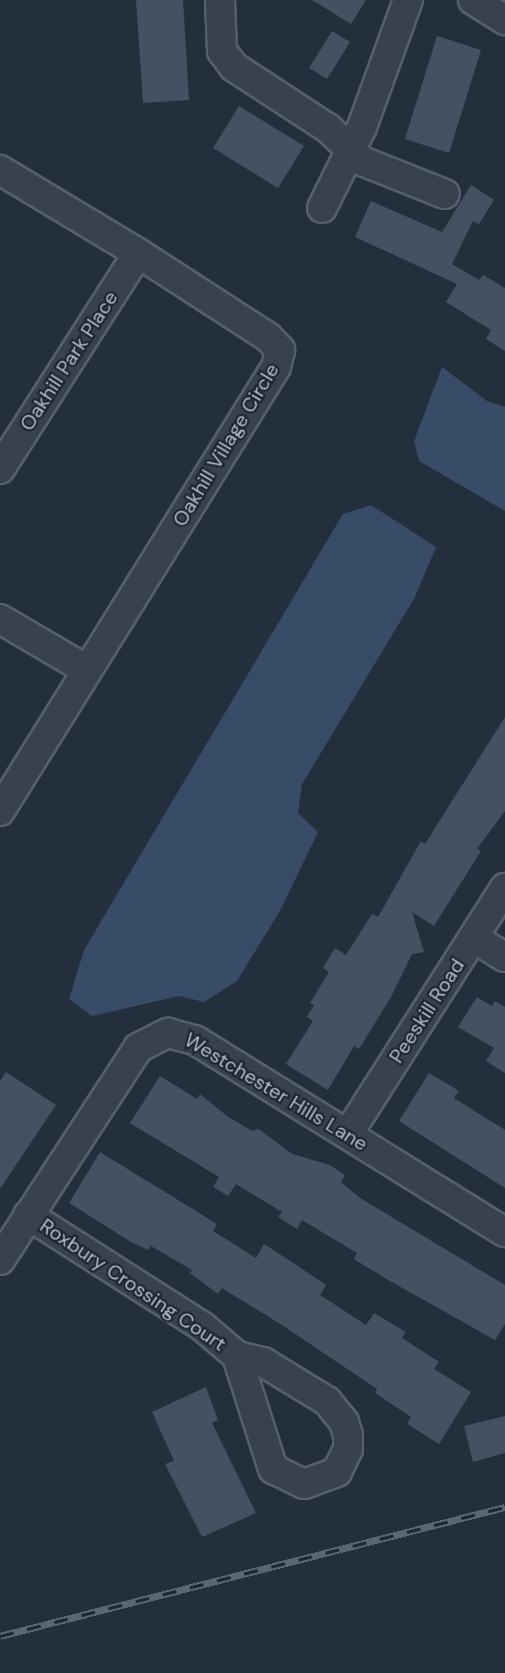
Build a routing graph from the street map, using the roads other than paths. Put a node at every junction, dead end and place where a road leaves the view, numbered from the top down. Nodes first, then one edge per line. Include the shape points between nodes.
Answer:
1 (220, 0) edge
2 (408, 0) edge
3 (473, 0) edge
4 (505, 20) edge
5 (350, 149) junction
6 (0, 170) edge
7 (445, 194) dead end
8 (322, 208) dead end
9 (138, 253) junction
10 (0, 469) edge
11 (0, 618) edge
12 (87, 670) junction
13 (0, 811) edge
14 (505, 888) edge
15 (474, 938) junction
16 (505, 957) edge
17 (348, 1134) junction
18 (28, 1215) junction
19 (505, 1232) edge
20 (0, 1260) edge
21 (237, 1356) junction

1 - 5 street via 226,60 329,129
2 - 5 street via 362,128
3 - 4 street
5 - 7 street via 362,161
5 - 8 street
6 - 9 street, Oakhill Village Circle
9 - 10 street, Oakhill Park Place
9 - 12 street, Oakhill Village Circle via 268,337 280,350 276,367
11 - 12 street
12 - 13 street, Oakhill Village Circle
14 - 15 street, Peeskill Road
15 - 16 street
15 - 17 street, Peeskill Road
17 - 18 street, Westchester Hills Lane via 195,1040 168,1033 138,1048
17 - 19 street, Westchester Hills Lane
18 - 20 street, Westchester Hills Lane
18 - 21 street, Roxbury Crossing Court via 203,1327
21 - 21 street via 273,1469 304,1484 337,1472 348,1449 344,1422 337,1410 263,1362

